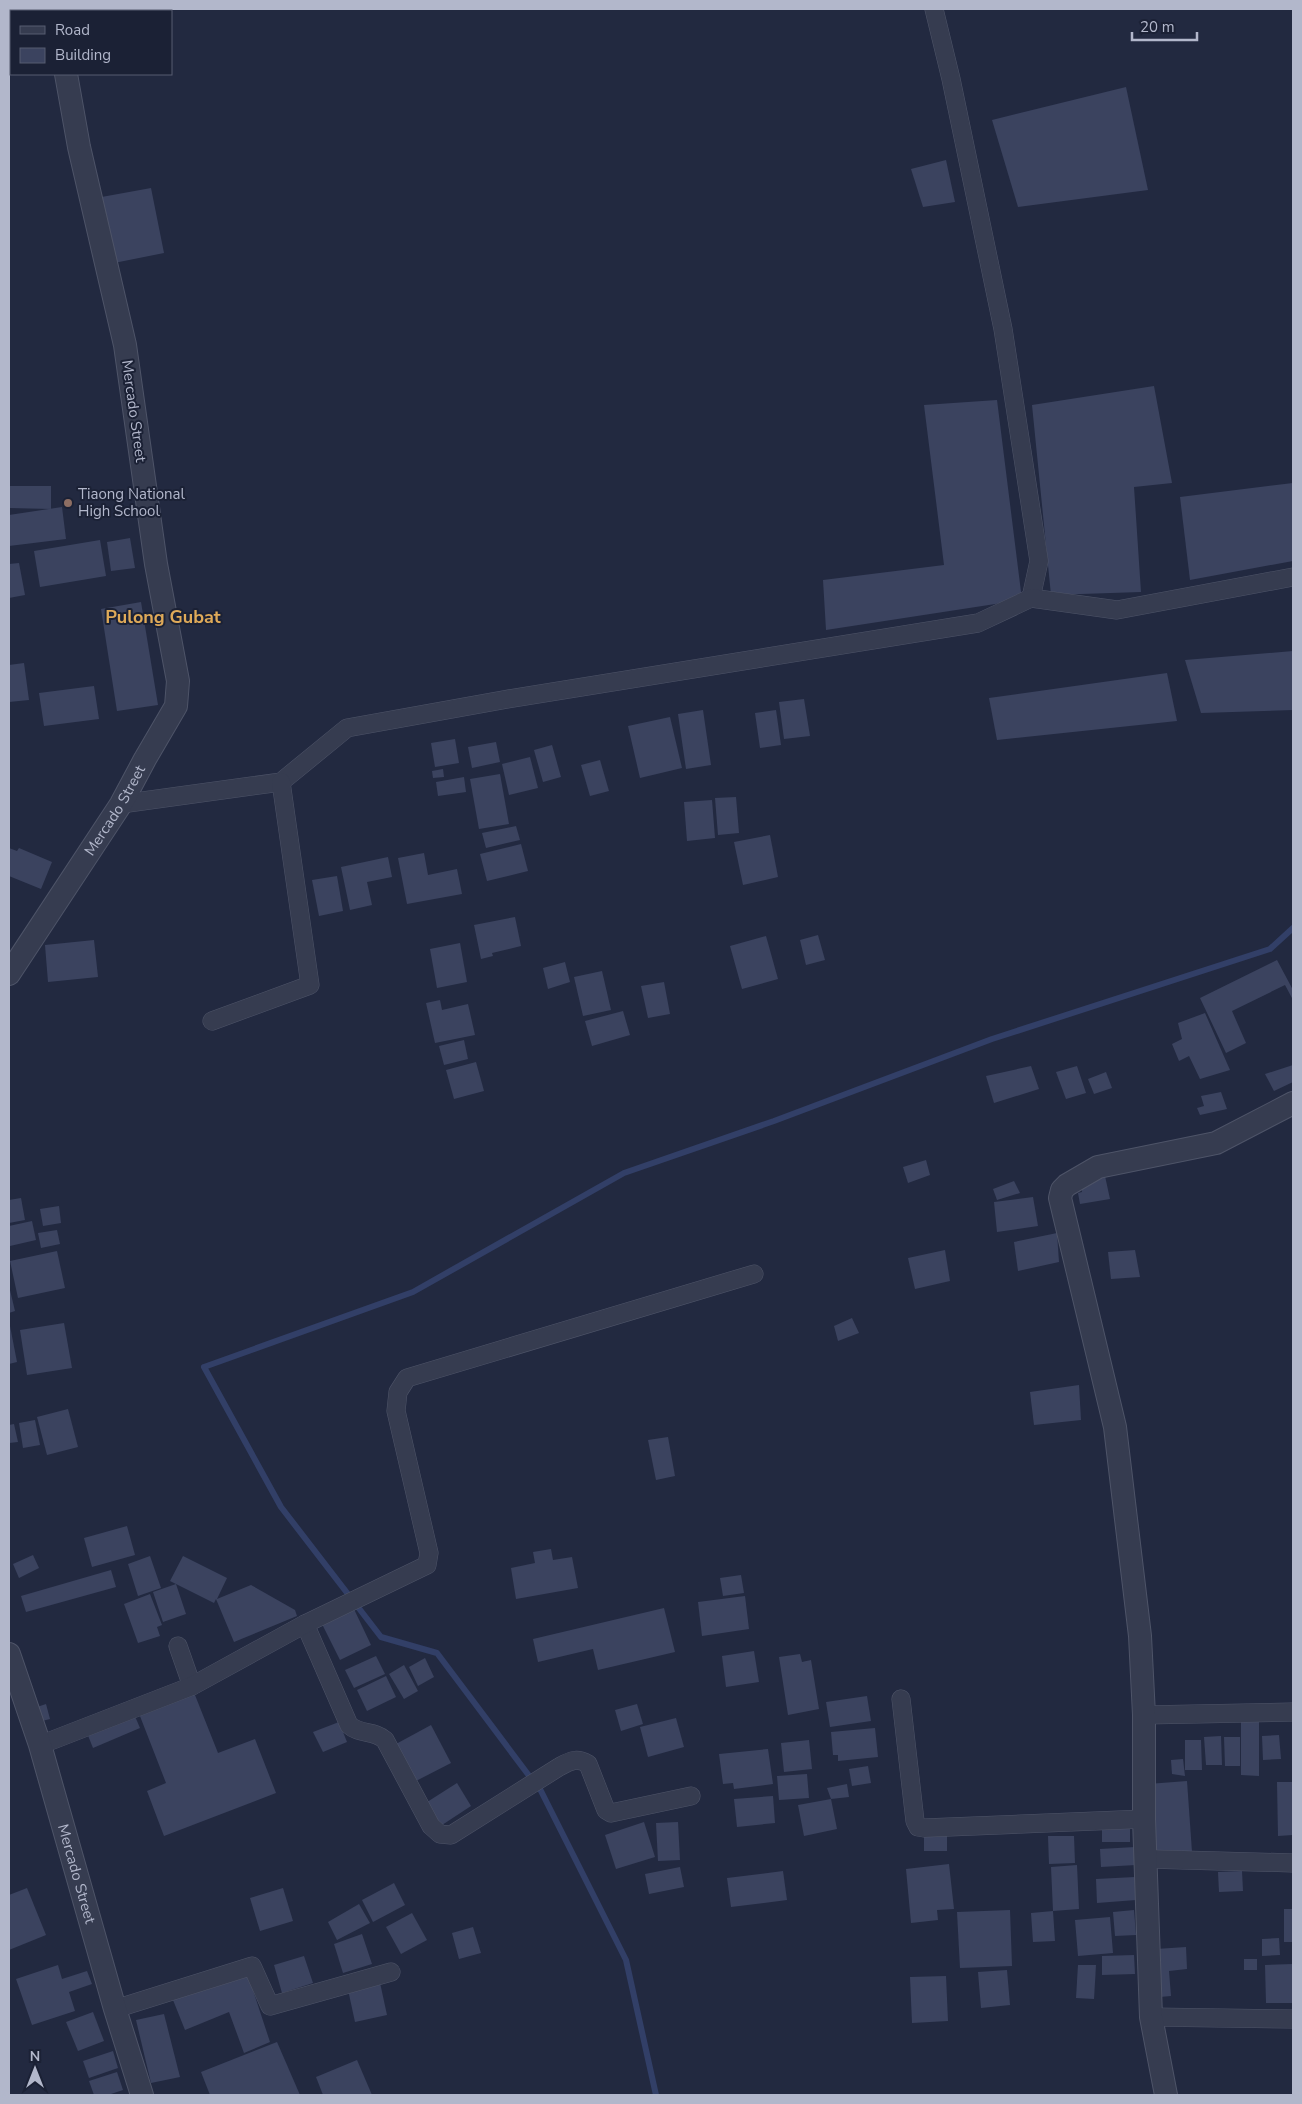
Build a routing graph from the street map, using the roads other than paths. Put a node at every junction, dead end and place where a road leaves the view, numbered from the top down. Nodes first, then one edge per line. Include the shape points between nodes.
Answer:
1 (934, 9) edge
2 (66, 75) edge
3 (1293, 577) edge
4 (1031, 598) junction
5 (281, 782) junction
6 (121, 804) junction
7 (9, 974) edge
8 (212, 1021) dead end
9 (1293, 1103) edge
10 (754, 1274) dead end
11 (305, 1624) junction
12 (178, 1646) dead end
13 (9, 1654) edge
14 (192, 1686) junction
15 (901, 1699) dead end
16 (1293, 1712) edge
17 (1144, 1715) junction
18 (40, 1744) junction
19 (691, 1796) dead end
20 (1144, 1819) junction
21 (1147, 1859) junction
22 (1293, 1863) edge
23 (391, 1972) dead end
24 (115, 2009) junction
25 (1151, 2017) junction
26 (1293, 2019) edge
27 (142, 2095) edge
28 (1166, 2095) edge

1 - 4 street via 1003,329 1039,561
2 - 6 street, Mercado Street via 78,147 125,345 156,564 178,681 176,706
3 - 4 street via 1117,610
4 - 5 street via 978,623 347,728
5 - 6 street
5 - 8 street via 310,985
6 - 7 street, Mercado Street
9 - 17 street via 1216,1143 1098,1167 1067,1185 1060,1198 1114,1427 1140,1636
10 - 11 street via 407,1378 398,1392 396,1411 429,1553 428,1565
11 - 14 street
11 - 19 street via 349,1726 357,1732 378,1734 385,1740 431,1826 440,1834 451,1835 574,1760 588,1764 606,1810 611,1813
12 - 14 street
13 - 18 street, Mercado Street
14 - 18 street
15 - 20 street via 918,1827
16 - 17 street
17 - 20 street
18 - 24 street, Mercado Street
20 - 21 street
21 - 22 street
21 - 25 street
23 - 24 street via 270,2006 252,1966
24 - 27 street, Mercado Street
25 - 26 street
25 - 28 street

